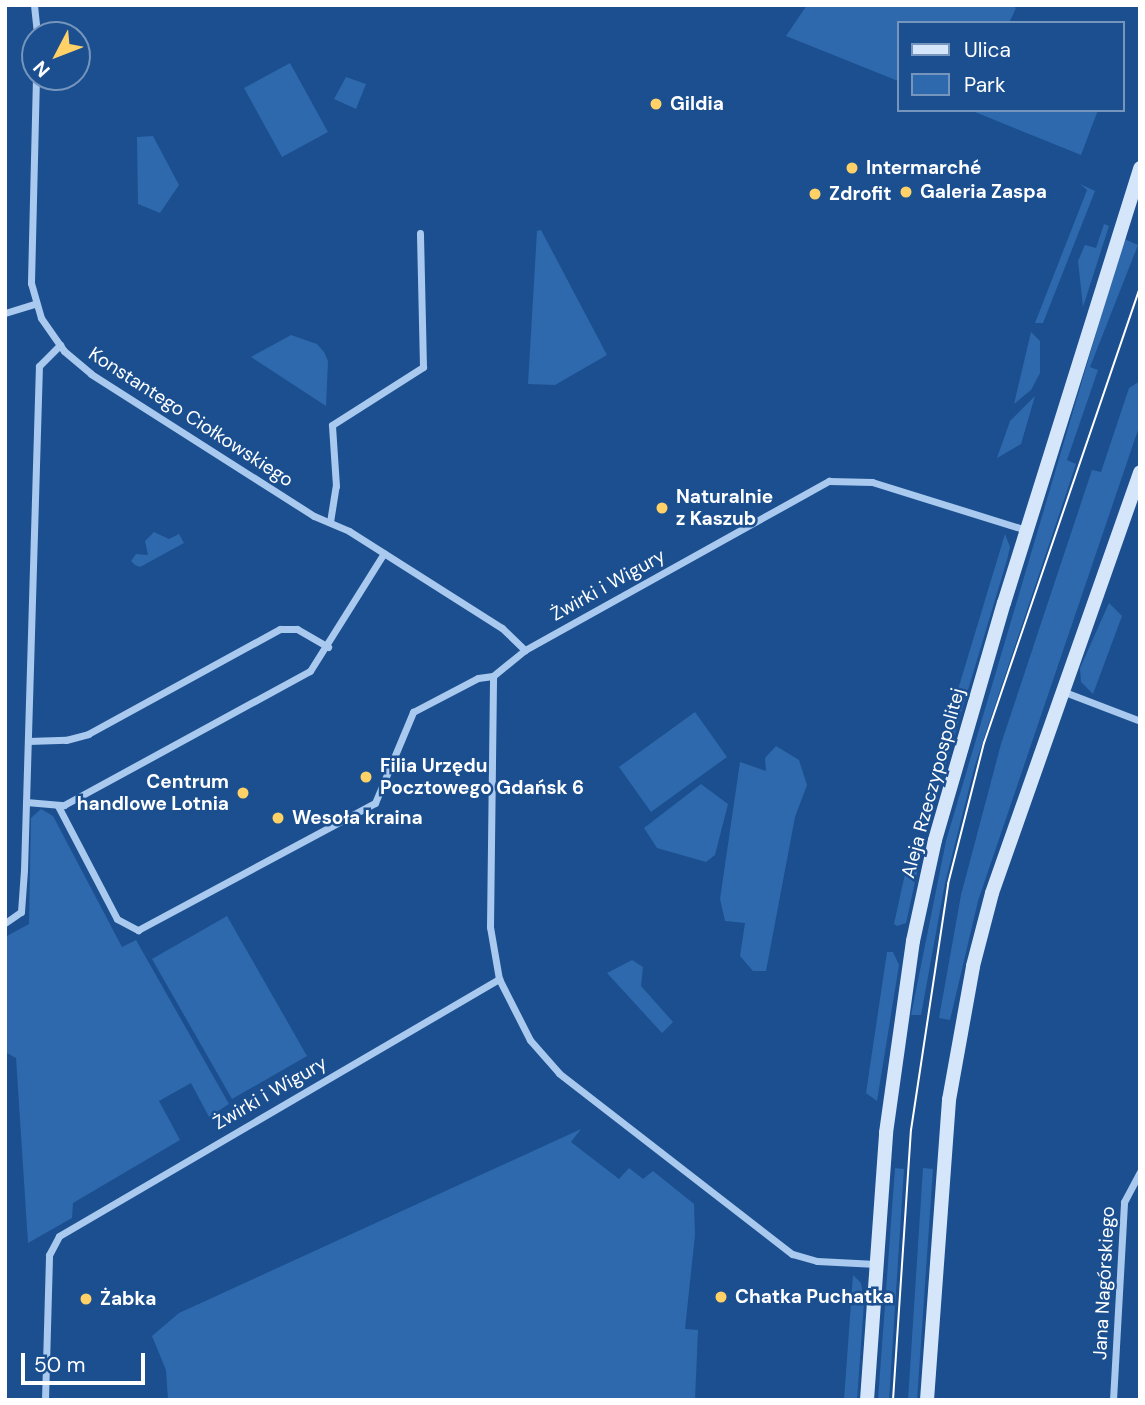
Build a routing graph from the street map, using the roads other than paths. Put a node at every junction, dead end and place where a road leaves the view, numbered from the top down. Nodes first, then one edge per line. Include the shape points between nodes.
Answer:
1 (46, 5) edge
2 (34, 7) edge
3 (36, 91) edge
4 (1140, 169) edge
5 (1135, 200) edge
6 (420, 233) dead end
7 (35, 304) junction
8 (5, 313) edge
9 (60, 345) junction
10 (1140, 472) edge
11 (330, 522) junction
12 (1027, 530) junction
13 (384, 553) junction
14 (328, 647) junction
15 (525, 650) junction
16 (493, 676) junction
17 (1061, 691) junction
18 (1140, 721) edge
19 (28, 741) junction
20 (26, 802) junction
21 (58, 806) junction
22 (5, 923) edge
23 (499, 979) junction
24 (1140, 1172) edge
25 (876, 1264) junction
26 (45, 1400) edge
27 (867, 1400) edge
28 (927, 1400) edge
29 (1113, 1400) edge

1 - 2 street
3 - 7 street, Konstantego Ciołkowskiego via 31,248
4 - 5 main road, Aleja Rzeczypospolitej
5 - 12 main road, Aleja Rzeczypospolitej
6 - 11 street via 423,367 332,425 336,486
7 - 8 street
7 - 9 street, Konstantego Ciołkowskiego
9 - 11 street, Konstantego Ciołkowskiego via 91,374
9 - 19 street via 39,366
10 - 17 main road
11 - 13 street, Konstantego Ciołkowskiego
12 - 15 street, Żwirki i Wigury via 872,482 839,479 821,483
12 - 25 main road, Aleja Rzeczypospolitej via 935,840 913,941 886,1133
13 - 14 street
13 - 15 street, Konstantego Ciołkowskiego via 502,628
14 - 19 street via 297,629 280,629 88,734
14 - 21 street via 310,670
15 - 16 street, Żwirki i Wigury
16 - 21 street, Żwirki i Wigury via 478,678 413,712 375,803 138,930 117,919
16 - 23 street via 490,928
17 - 18 street
17 - 28 main road via 992,892 961,1018 944,1152
19 - 20 street
20 - 21 street
20 - 22 street via 21,912
23 - 25 street via 530,1040 559,1073 781,1246 817,1261
23 - 26 street, Żwirki i Wigury via 59,1236 48,1255
24 - 29 street, Jana Nagórskiego via 1124,1202
25 - 27 main road, Aleja Rzeczypospolitej

